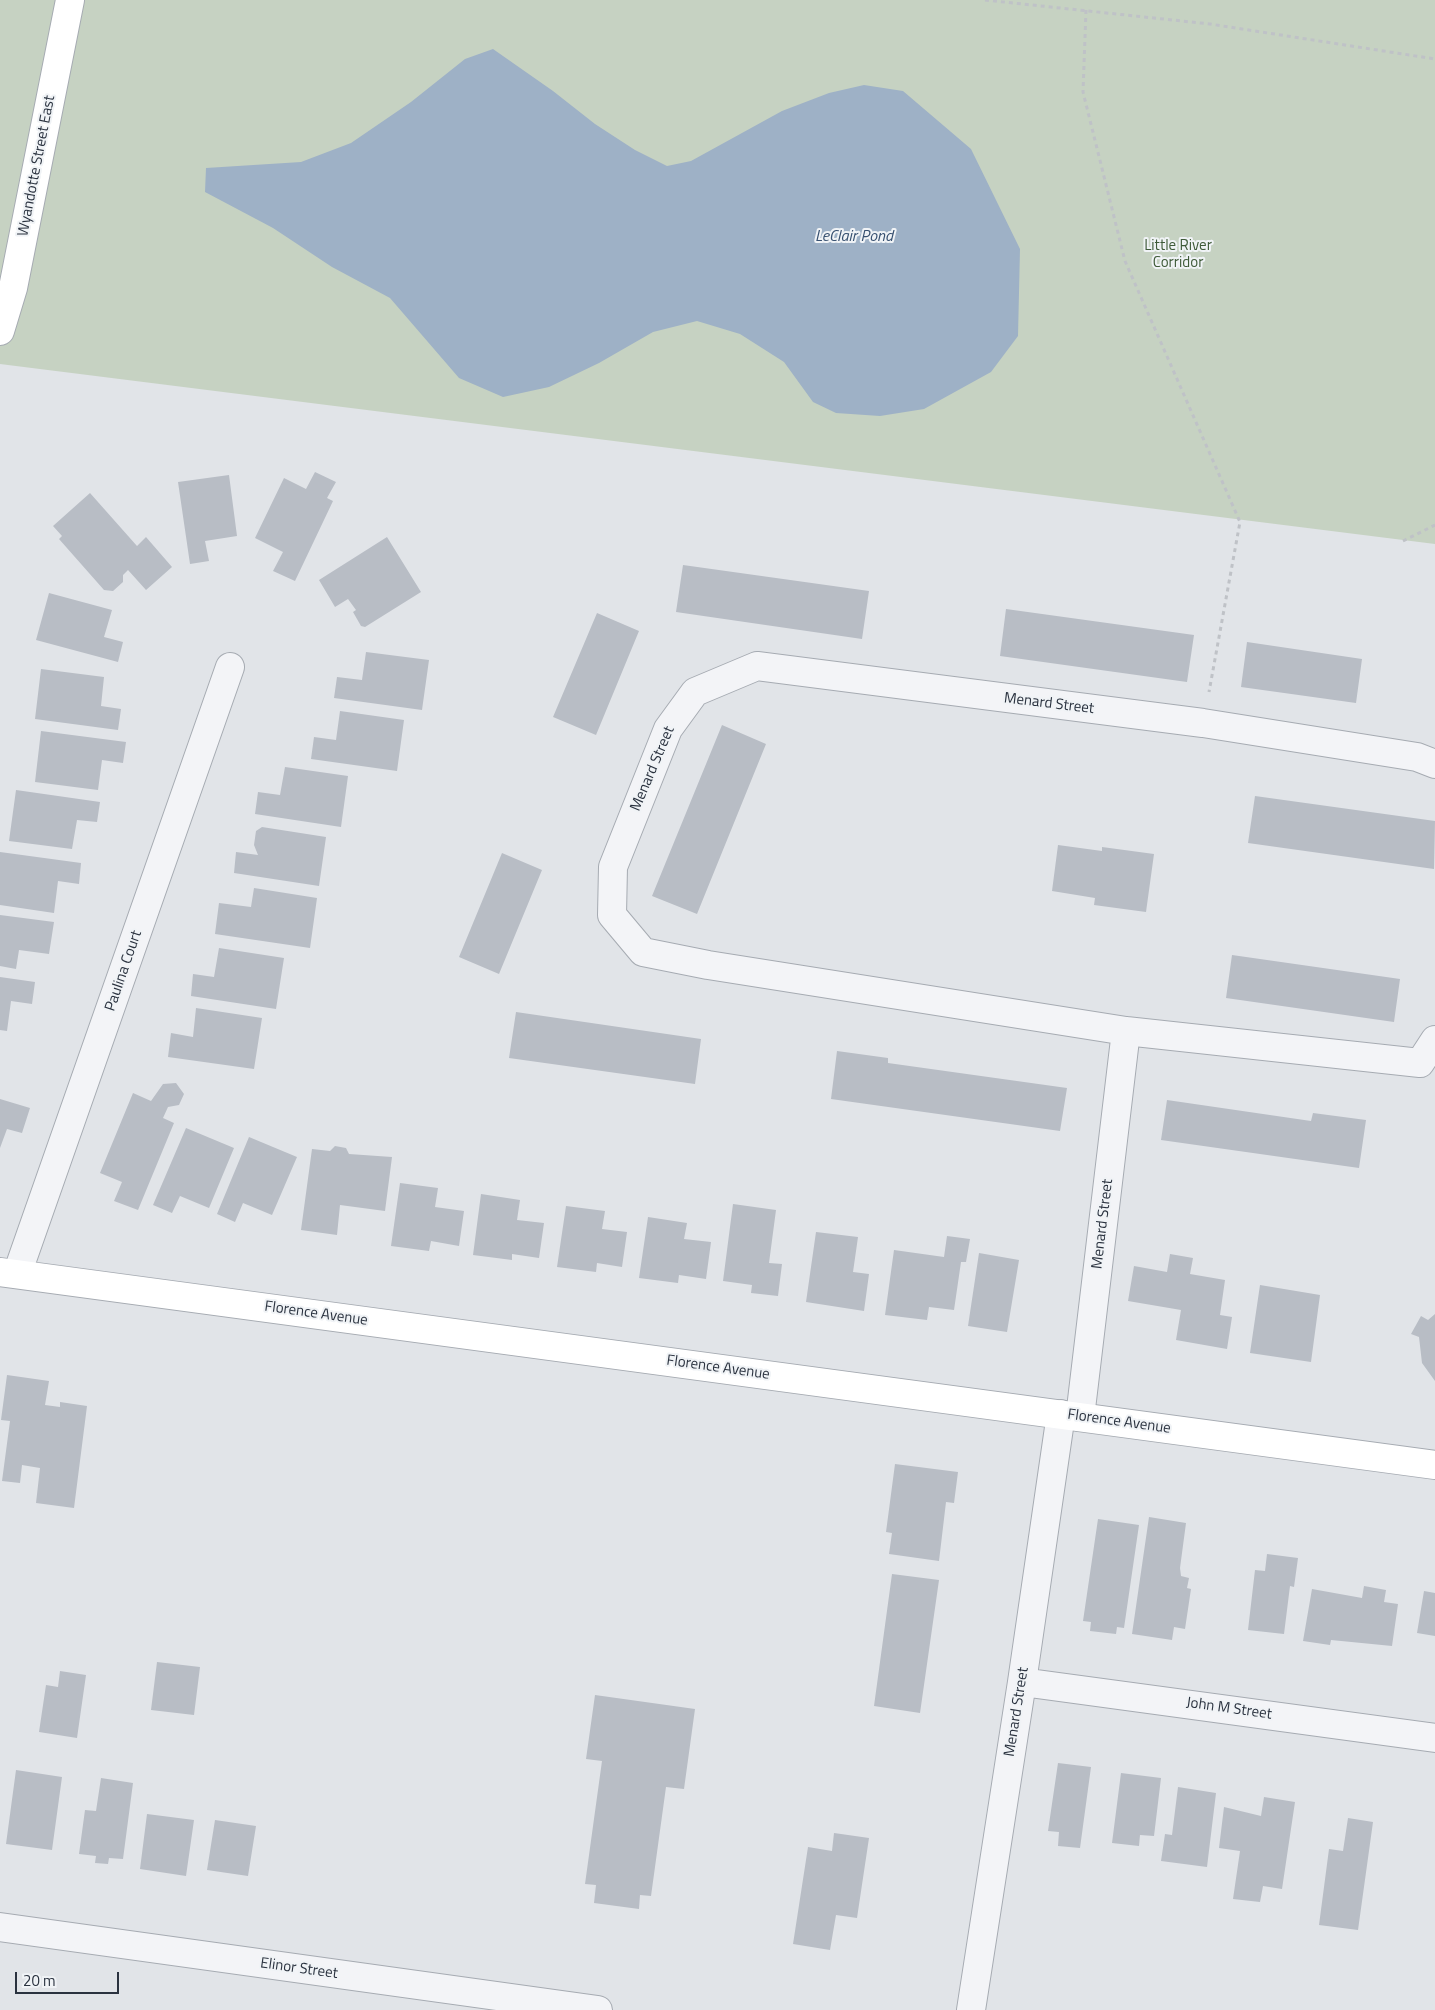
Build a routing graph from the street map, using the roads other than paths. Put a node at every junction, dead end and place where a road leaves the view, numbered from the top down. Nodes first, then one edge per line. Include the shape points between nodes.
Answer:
1 (70, 0) edge
2 (0, 331) edge
3 (230, 667) dead end
4 (1435, 764) edge
5 (1126, 1032) junction
6 (1435, 1040) edge
7 (8, 1273) edge
8 (1071, 1415) junction
9 (1435, 1465) edge
10 (1022, 1682) junction
11 (1435, 1738) edge
12 (0, 1928) edge
13 (598, 2010) edge
14 (970, 2010) edge

1 - 2 street, Wyandotte Street East via 13,288
3 - 7 street, Paulina Court
4 - 5 street, Menard Street via 1417,757 1203,723 757,666 694,692 668,729 613,867 612,915 643,952 718,967
5 - 6 street, Menard Street via 1420,1063
5 - 8 street, Menard Street
7 - 8 street, Florence Avenue
8 - 9 street, Florence Avenue
8 - 10 street, Menard Street
10 - 11 street, John M Street
10 - 14 street, Menard Street
12 - 13 street, Elinor Street

